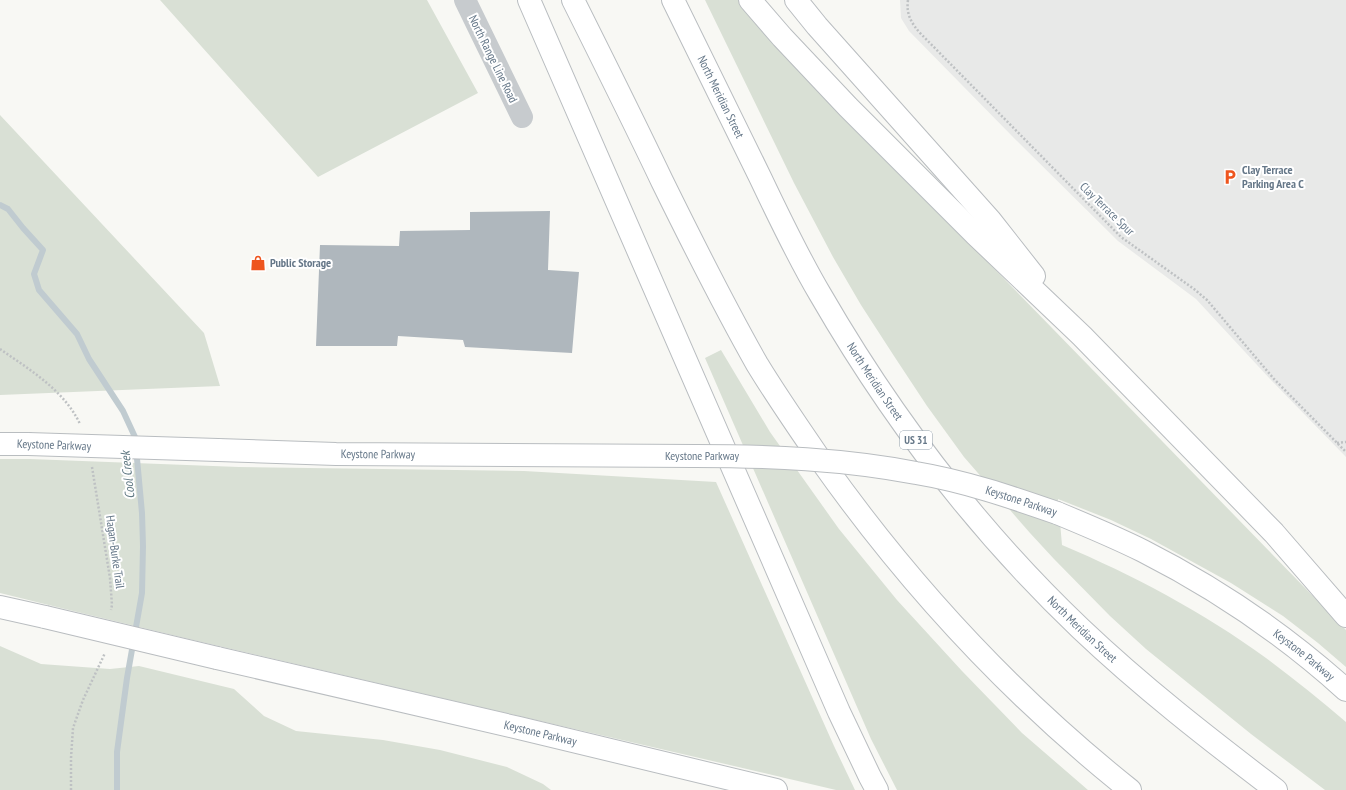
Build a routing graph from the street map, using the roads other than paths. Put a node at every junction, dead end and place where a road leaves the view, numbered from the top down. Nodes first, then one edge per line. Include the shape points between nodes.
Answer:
1 (465, 0) edge
2 (529, 0) edge
3 (573, 0) edge
4 (673, 0) edge
5 (750, 0) edge
6 (796, 0) edge
7 (522, 117) dead end
8 (1082, 336) junction
9 (0, 444) edge
10 (1274, 533) junction
11 (1346, 597) edge
12 (0, 607) edge
13 (1346, 616) edge
14 (1346, 690) edge
15 (776, 790) edge
16 (877, 790) edge
17 (1130, 790) edge
18 (1276, 790) edge

1 - 7 street, North Range Line Road
2 - 16 highway via 839,712
3 - 17 highway via 702,263 758,364 800,430 892,555 971,644 1055,726
4 - 18 highway, North Meridian Street / US 31 via 819,293 859,359 950,485 1012,558 1081,629 1143,685
5 - 8 highway via 848,107 974,234
6 - 8 highway via 990,220
8 - 10 highway
9 - 14 highway, Keystone Parkway, bridge via 360,454 779,457 816,459 918,473 962,483 1056,513 1144,552 1221,595 1263,623
10 - 11 highway
10 - 13 highway
12 - 15 highway, Keystone Parkway, bridge

